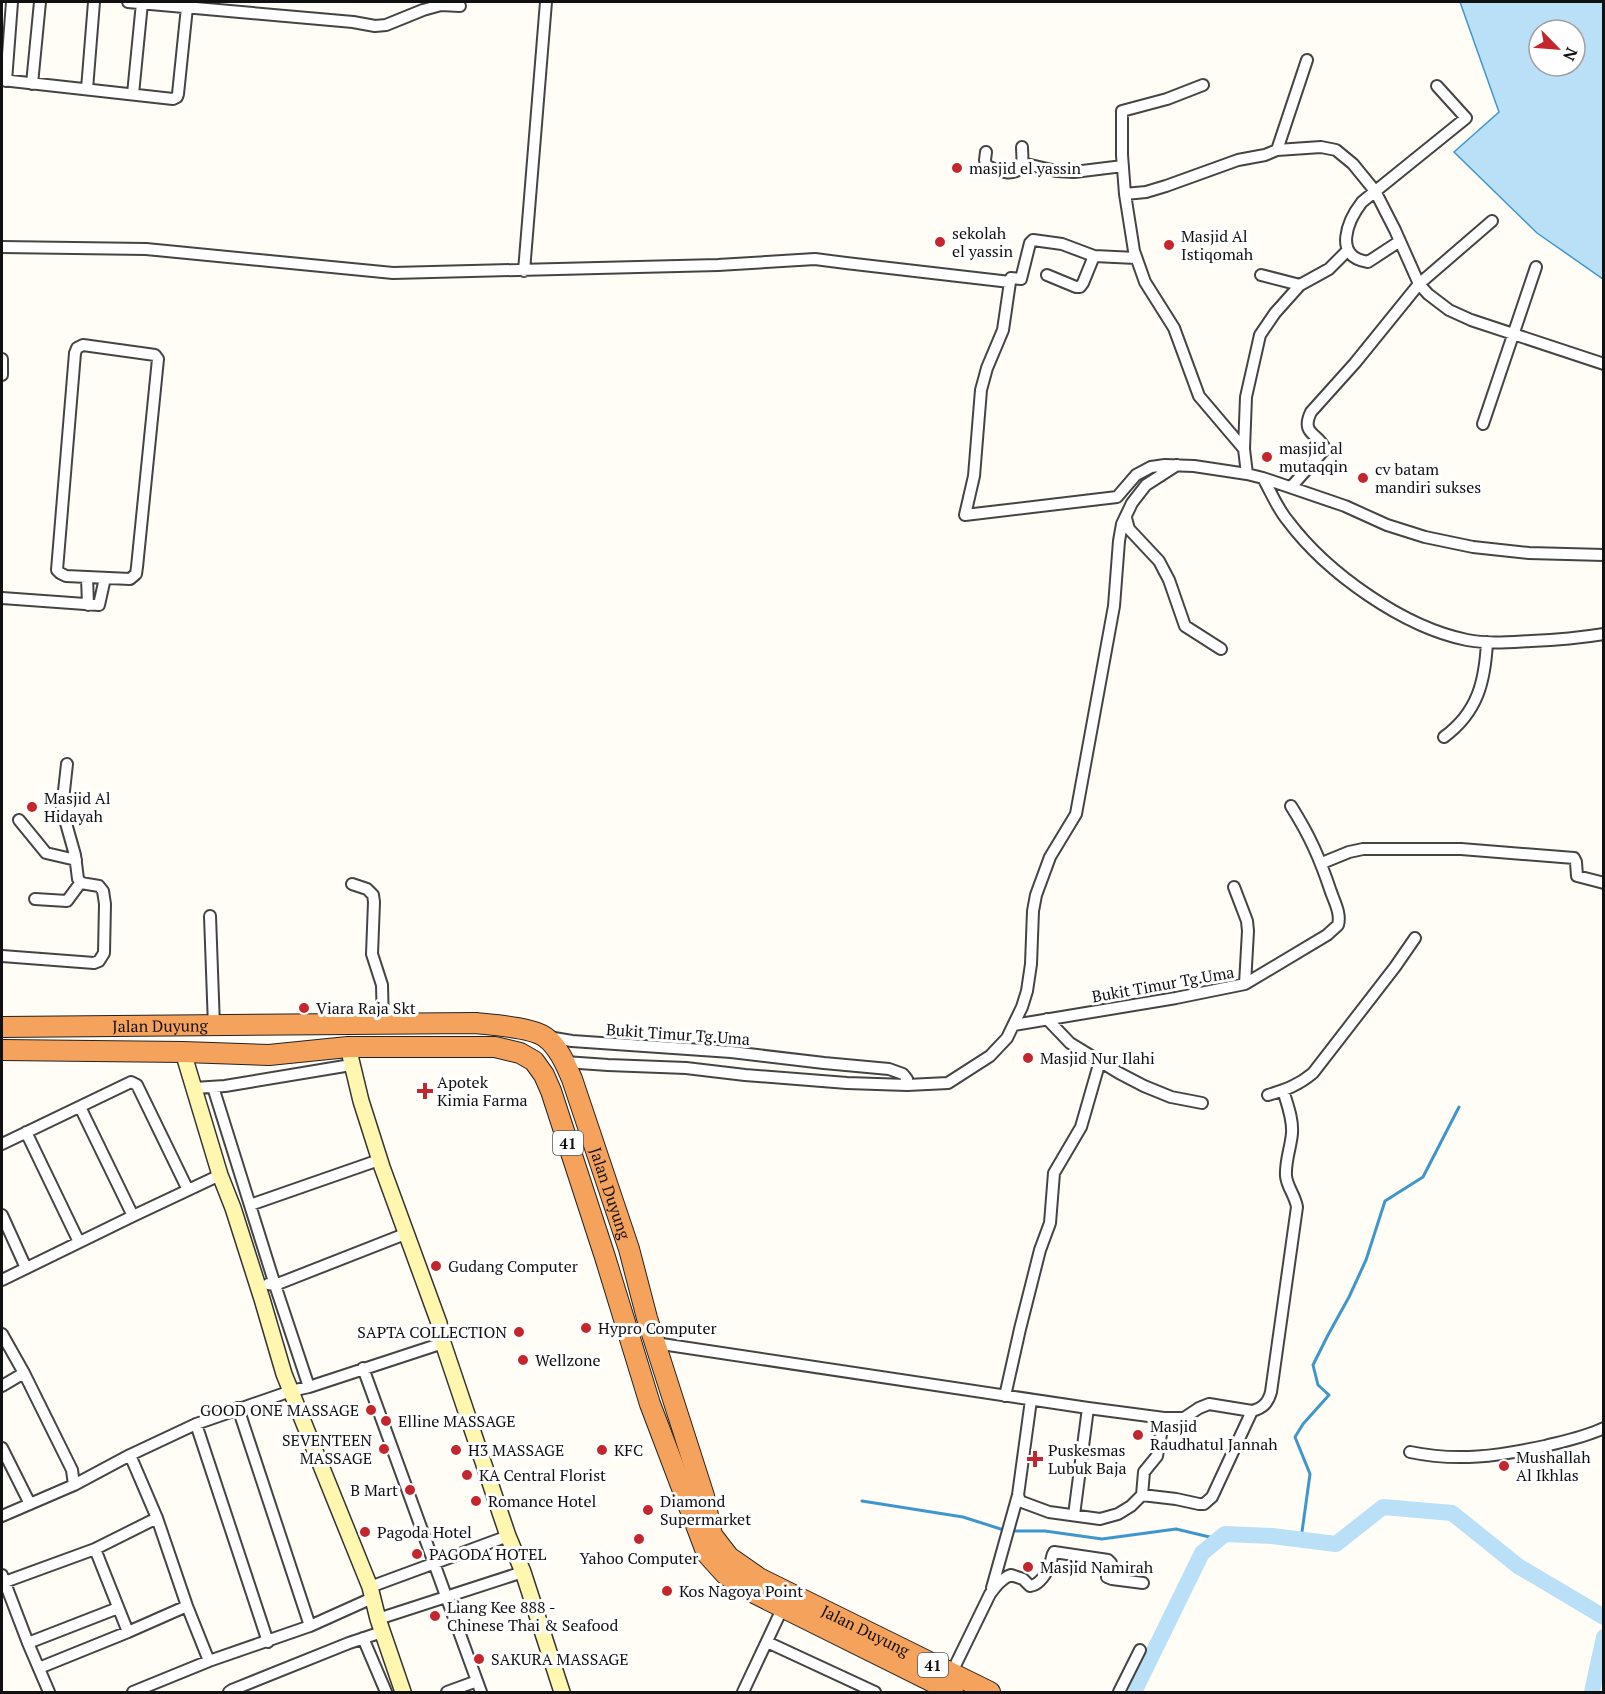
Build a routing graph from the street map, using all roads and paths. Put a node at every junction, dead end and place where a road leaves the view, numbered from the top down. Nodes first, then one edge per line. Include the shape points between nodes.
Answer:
1 (12, 2) edge
2 (40, 2) edge
3 (94, 2) edge
4 (128, 2) edge
5 (546, 2) edge
6 (142, 3) edge
7 (166, 3) edge
8 (208, 5) edge
9 (460, 6) dead end
10 (187, 7) junction
11 (1307, 60) dead end
12 (4, 80) edge
13 (32, 84) junction
14 (1203, 85) dead end
15 (1437, 86) dead end
16 (87, 89) junction
17 (133, 94) junction
18 (1022, 147) dead end
19 (1277, 150) junction
20 (986, 152) dead end
21 (1022, 163) junction
22 (1123, 166) junction
23 (1375, 191) junction
24 (1125, 194) junction
25 (1492, 221) dead end
26 (1400, 241) junction
27 (2, 247) edge
28 (1348, 250) junction
29 (1094, 256) junction
30 (1136, 258) junction
31 (1536, 267) dead end
32 (524, 271) junction
33 (1047, 275) dead end
34 (1261, 275) dead end
35 (1010, 282) junction
36 (1419, 284) junction
37 (1300, 285) junction
38 (1514, 334) junction
39 (2, 359) edge
40 (1604, 364) edge
41 (2, 375) edge
42 (1483, 424) dead end
43 (1244, 449) junction
44 (1177, 465) junction
45 (1247, 474) junction
46 (1263, 478) junction
47 (1290, 487) junction
48 (1126, 514) junction
49 (1604, 555) edge
50 (87, 577) junction
51 (105, 578) junction
52 (2, 598) edge
53 (93, 605) junction
54 (1604, 634) edge
55 (1487, 642) junction
56 (1221, 649) dead end
57 (1444, 737) dead end
58 (67, 764) dead end
59 (1291, 806) dead end
60 (19, 820) dead end
61 (76, 861) junction
62 (1322, 863) junction
63 (81, 882) junction
64 (1604, 883) edge
65 (352, 884) dead end
66 (1234, 887) dead end
67 (34, 899) dead end
68 (210, 916) dead end
69 (1415, 938) dead end
70 (2, 956) edge
71 (1245, 984) junction
72 (1047, 1019) junction
73 (383, 1024) junction
74 (290, 1025) junction
75 (1014, 1025) junction
76 (214, 1026) junction
77 (246, 1026) junction
78 (2, 1027) edge
79 (545, 1037) junction
80 (2, 1050) edge
81 (183, 1052) junction
82 (292, 1053) junction
83 (248, 1054) junction
84 (350, 1056) junction
85 (1100, 1061) junction
86 (565, 1062) junction
87 (907, 1085) junction
88 (213, 1087) junction
89 (194, 1088) junction
90 (1283, 1090) junction
91 (1268, 1095) dead end
92 (1202, 1103) dead end
93 (80, 1107) junction
94 (26, 1132) junction
95 (2, 1144) edge
96 (379, 1160) junction
97 (220, 1175) junction
98 (189, 1190) junction
99 (250, 1203) junction
100 (233, 1208) junction
101 (2, 1215) edge
102 (133, 1216) junction
103 (405, 1234) junction
104 (79, 1242) junction
105 (26, 1268) junction
106 (2, 1280) edge
107 (257, 1282) junction
108 (275, 1285) junction
109 (2, 1334) edge
110 (443, 1343) junction
111 (657, 1348) junction
112 (638, 1365) junction
113 (363, 1368) junction
114 (24, 1373) junction
115 (2, 1386) edge
116 (309, 1387) junction
117 (291, 1390) junction
118 (670, 1392) junction
119 (1005, 1396) junction
120 (649, 1399) junction
121 (1031, 1400) junction
122 (238, 1408) junction
123 (1088, 1408) junction
124 (1252, 1411) junction
125 (1164, 1418) junction
126 (196, 1424) junction
127 (1604, 1428) edge
128 (2, 1448) edge
129 (1410, 1452) dead end
130 (130, 1455) junction
131 (74, 1485) junction
132 (1018, 1495) junction
133 (1142, 1496) junction
134 (30, 1504) junction
135 (1074, 1515) junction
136 (2, 1516) edge
137 (157, 1518) junction
138 (508, 1536) junction
139 (95, 1549) junction
140 (433, 1564) junction
141 (523, 1572) junction
142 (2, 1580) edge
143 (1143, 1583) dead end
144 (371, 1590) junction
145 (990, 1594) junction
146 (447, 1597) junction
147 (187, 1606) junction
148 (783, 1607) junction
149 (118, 1608) junction
150 (380, 1625) junction
151 (310, 1626) junction
152 (128, 1632) junction
153 (363, 1638) junction
154 (268, 1642) junction
155 (767, 1642) junction
156 (27, 1643) junction
157 (873, 1644) junction
158 (1140, 1650) dead end
159 (209, 1660) junction
160 (39, 1668) junction
161 (477, 1681) junction
162 (952, 1683) edge
163 (401, 1687) edge
164 (49, 1692) edge
165 (133, 1692) edge
166 (228, 1692) edge
167 (387, 1692) edge
168 (447, 1692) edge
169 (481, 1692) edge
170 (562, 1692) edge
171 (743, 1692) edge
172 (873, 1692) edge
173 (990, 1692) edge
174 (1119, 1692) edge

1 - 12 street
2 - 13 street
3 - 16 street
4 - 6 street
5 - 32 street
6 - 7 street
6 - 17 street
7 - 10 street
8 - 9 street via 375,26 387,25 423,9
8 - 10 street
10 - 17 street via 176,98
11 - 19 street
12 - 13 street
13 - 16 street
14 - 22 street via 1122,111
15 - 23 street via 1466,118
16 - 17 street
18 - 21 street
19 - 23 street via 1336,150
19 - 24 street via 1146,192
20 - 21 street via 985,163 993,169 1012,172
21 - 22 street via 1074,172
22 - 24 street
23 - 26 street
23 - 28 street via 1362,202 1352,219 1346,239
24 - 30 street
25 - 36 street
26 - 28 street via 1368,262
26 - 36 street
27 - 32 street via 146,249 393,273
28 - 37 street via 1329,269
29 - 30 street
29 - 33 street via 1080,287
29 - 35 street via 1062,244 1033,240 1021,279 1011,278
30 - 43 street via 1145,282 1174,328 1199,396
31 - 38 street
32 - 35 street via 815,259
34 - 37 street
35 - 44 street via 1003,330 981,390 974,476 965,515 1117,497 1136,475 1151,467
36 - 38 street via 1449,310
36 - 47 street via 1311,411 1308,428 1324,449
37 - 43 street via 1260,335 1246,397
38 - 40 street
38 - 42 street
39 - 41 street
43 - 45 street
44 - 45 street
44 - 48 street via 1146,485
45 - 46 street
46 - 47 street
46 - 55 street via 1300,537 1333,569 1398,614 1429,628
47 - 49 street via 1425,537 1529,553
48 - 56 street via 1129,529 1159,561 1185,626
48 - 75 street via 1119,541 1114,606 1078,807 1050,856 1036,895 1027,991
50 - 51 street
50 - 51 street via 66,576 57,570 75,353 83,345 154,355 158,359 136,574 130,579
50 - 53 street
51 - 53 street
52 - 53 street
54 - 55 street
55 - 57 street via 1483,682 1475,702 1464,720
58 - 61 street via 62,809
59 - 62 street, Bukit Timur Tg.Uma
60 - 61 street via 46,853
61 - 63 street
62 - 64 street via 1363,849 1461,849 1574,858 1577,876
62 - 71 street, Bukit Timur Tg.Uma via 1339,915 1338,925
63 - 67 street via 67,900
63 - 70 street via 99,886 103,891 104,953 99,961
65 - 73 street via 373,894 372,954 382,985
66 - 71 street via 1248,931
68 - 76 street
69 - 90 street via 1313,1073
71 - 72 street, Bukit Timur Tg.Uma
72 - 75 street, Bukit Timur Tg.Uma
72 - 85 street via 1070,1043
73 - 74 highway, Jalan Duyung
73 - 79 highway, Jalan Duyung via 476,1023 532,1031
74 - 77 highway, Jalan Duyung
74 - 82 highway via 282,1028 277,1039 283,1051
75 - 87 street, Bukit Timur Tg.Uma via 990,1056 948,1083
76 - 77 highway, Jalan Duyung
76 - 78 highway, Jalan Duyung
77 - 83 highway via 254,1028 261,1039 256,1051
79 - 86 highway, Jalan Duyung / 41
79 - 87 street, Bukit Timur Tg.Uma via 889,1069 903,1074
80 - 81 highway, Jalan Duyung / 41
81 - 83 highway, Jalan Duyung / 41
81 - 89 street
82 - 83 highway, Jalan Duyung / 41
82 - 84 highway, Jalan Duyung / 41
84 - 88 street
84 - 96 street
84 - 112 highway, Jalan Duyung / 41 via 495,1047 520,1053 537,1065 551,1091
85 - 92 street via 1144,1086
85 - 119 street via 1081,1126 1054,1173 1050,1223
86 - 87 street, Bukit Timur Tg.Uma
86 - 111 highway, Jalan Duyung / 41 via 629,1250
88 - 89 street
88 - 99 street
89 - 97 street
90 - 91 street
90 - 124 street via 1292,1130 1286,1179 1297,1207 1271,1392 1264,1405
93 - 94 street
93 - 98 street via 131,1082 137,1085
93 - 102 street
94 - 95 street
94 - 104 street
96 - 99 street
96 - 103 street
97 - 98 street
97 - 100 street
98 - 102 street
99 - 100 street
99 - 108 street
100 - 107 street
101 - 105 street
102 - 104 street
103 - 108 street
103 - 110 street
104 - 105 street
105 - 106 street
107 - 108 street
107 - 117 street
108 - 116 street
109 - 114 street
110 - 113 street
110 - 138 street
111 - 112 highway via 652,1364
111 - 118 highway, Jalan Duyung / 41
111 - 119 street
112 - 120 highway, Jalan Duyung / 41
113 - 116 street
113 - 140 street
114 - 115 street
114 - 131 street via 72,1470
116 - 117 street
117 - 122 street
117 - 144 street
118 - 120 highway via 656,1387
118 - 157 highway, Jalan Duyung / 41 via 704,1496 712,1535 729,1557
119 - 121 street
120 - 148 highway, Jalan Duyung / 41 via 707,1554 744,1588
121 - 123 street
121 - 132 street
122 - 126 street
122 - 151 street
123 - 125 street
123 - 135 street
124 - 125 street via 1209,1404 1184,1418
124 - 133 street via 1208,1502
125 - 133 street via 1157,1456 1144,1472
126 - 130 street
126 - 154 street
127 - 129 street via 1581,1438 1487,1457
128 - 134 street
130 - 131 street
130 - 137 street
131 - 134 street
132 - 135 street via 1026,1504
132 - 145 street
133 - 135 street via 1118,1514 1100,1519
134 - 136 street
137 - 139 street
137 - 147 street
138 - 140 street
138 - 141 street
139 - 142 street
139 - 149 street
140 - 144 street
140 - 146 street
141 - 146 street
141 - 170 street
142 - 156 street
143 - 145 street via 1107,1577 1111,1563 1108,1560 1056,1551 1035,1586 1009,1575
144 - 150 street
144 - 151 street via 370,1599
145 - 162 street
146 - 150 street
146 - 161 street
147 - 152 street
147 - 159 street
148 - 155 street
148 - 157 highway, Jalan Duyung / 41
149 - 152 street
149 - 156 street
150 - 153 street
150 - 163 street
151 - 154 street
152 - 160 street
153 - 166 street
153 - 167 street
154 - 159 street
155 - 171 street
155 - 172 street
156 - 160 street
157 - 162 highway, Jalan Duyung / 41
158 - 174 street
159 - 165 street
160 - 164 street
161 - 168 street
161 - 169 street
162 - 173 highway, Jalan Duyung / 41
163 - 167 street

